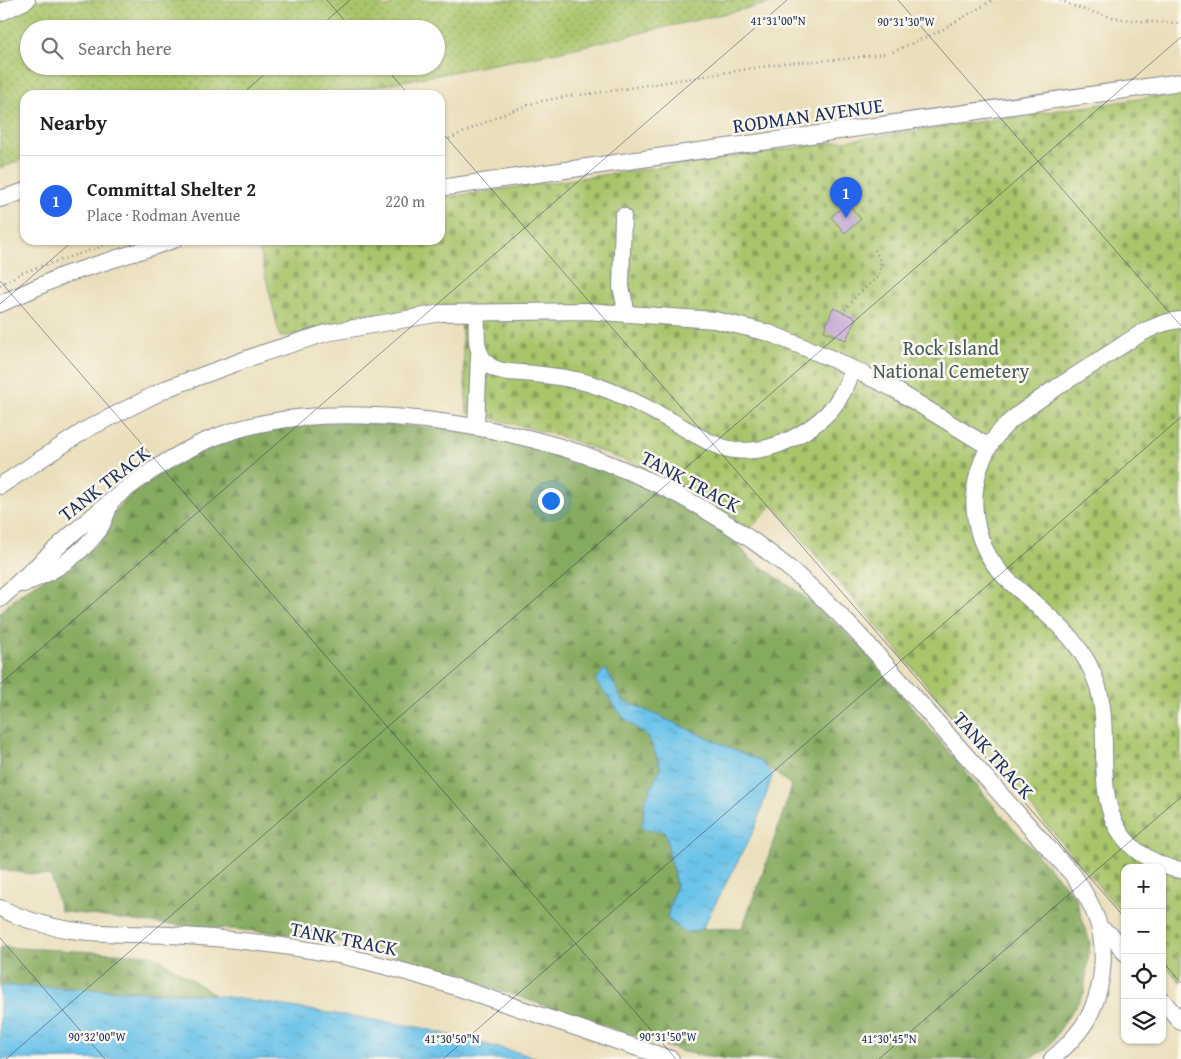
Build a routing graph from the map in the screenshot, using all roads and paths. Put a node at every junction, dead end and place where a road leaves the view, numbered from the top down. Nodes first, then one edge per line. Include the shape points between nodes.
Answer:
1 (26, 0) edge
2 (993, 0) edge
3 (1060, 0) edge
4 (0, 13) edge
5 (1181, 23) edge
6 (1181, 82) edge
7 (445, 141) edge
8 (445, 187) edge
9 (20, 193) edge
10 (0, 199) edge
11 (624, 216) dead end
12 (134, 246) edge
13 (874, 248) dead end
14 (0, 304) edge
15 (845, 310) dead end
16 (476, 313) junction
17 (627, 314) junction
18 (1181, 320) edge
19 (479, 354) junction
20 (853, 370) junction
21 (476, 426) junction
22 (989, 447) junction
23 (0, 486) edge
24 (6, 594) edge
25 (1181, 870) edge
26 (0, 908) edge
27 (1100, 928) junction
28 (1121, 948) edge
29 (1166, 1005) edge
30 (1181, 1022) edge
31 (671, 1059) edge
32 (1052, 1059) edge

1 - 4 street
2 - 7 path via 940,31 890,53 785,63 537,102
3 - 5 path via 1118,19
6 - 8 street, RODMAN AVENUE
9 - 10 street
11 - 17 street via 621,287
12 - 14 street
13 - 15 path via 880,263 879,276
16 - 17 street via 586,311
16 - 19 street
16 - 23 street via 441,313 326,333 263,353 168,388 87,429
17 - 20 street via 715,320 760,331
18 - 22 street via 1154,326 1060,386 1008,424
19 - 20 street via 496,369 596,386 732,450 777,446 818,422 838,401
19 - 21 street
20 - 22 street via 894,389
21 - 24 street, TANK TRACK via 353,414 286,418 202,442 132,483
21 - 27 street, TANK TRACK via 580,452 630,472 718,516 790,569 869,646 1074,876
22 - 25 street via 976,480 974,508 987,554 1006,578 1062,627 1092,672 1104,724 1106,793 1109,810 1119,831 1126,842 1150,860
26 - 31 street, TANK TRACK via 71,931 245,942 343,956 433,979
27 - 28 street
27 - 32 street, TANK TRACK via 1103,946 1099,986 1091,1011 1081,1029
29 - 30 street

